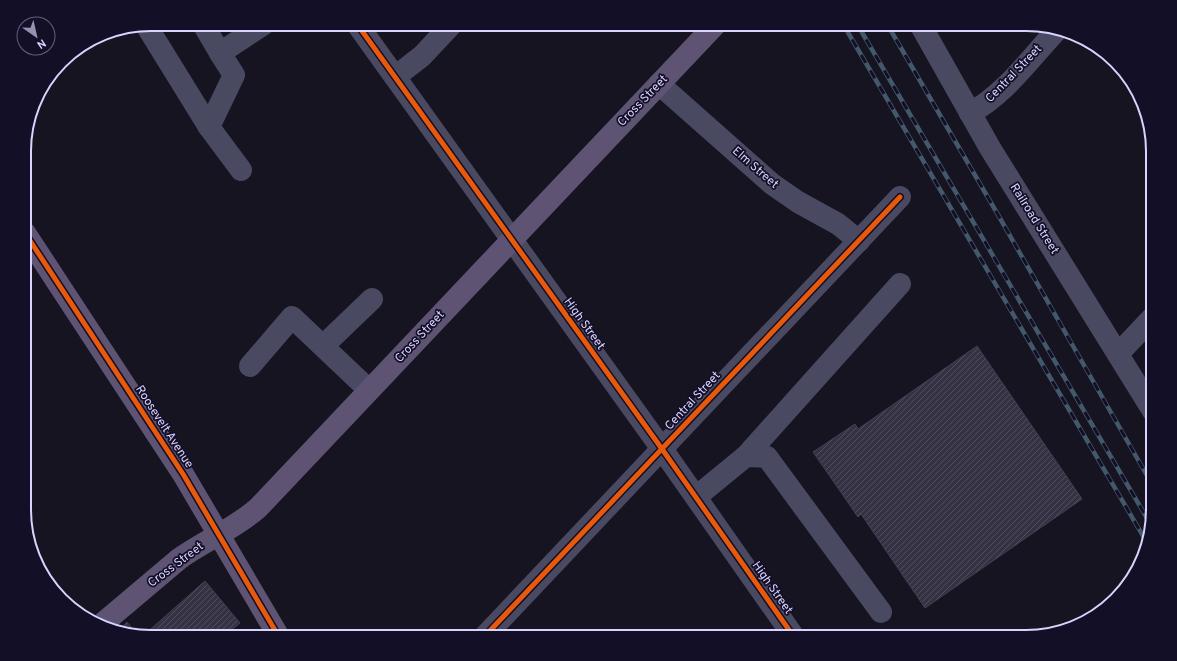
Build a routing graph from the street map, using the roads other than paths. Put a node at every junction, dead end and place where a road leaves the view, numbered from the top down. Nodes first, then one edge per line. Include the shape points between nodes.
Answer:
1 (150, 31) edge
2 (207, 31) edge
3 (254, 31) edge
4 (362, 31) edge
5 (445, 31) edge
6 (709, 31) edge
7 (924, 31) edge
8 (1053, 34) edge
9 (220, 54) junction
10 (395, 77) junction
11 (659, 84) junction
12 (970, 113) junction
13 (209, 127) junction
14 (241, 170) dead end
15 (900, 197) dead end
16 (512, 240) junction
17 (859, 241) junction
18 (31, 242) edge
19 (900, 284) dead end
20 (372, 299) dead end
21 (1146, 324) edge
22 (323, 346) junction
23 (1118, 354) junction
24 (250, 366) dead end
25 (369, 390) junction
26 (1146, 400) edge
27 (662, 449) junction
28 (746, 456) junction
29 (696, 497) junction
30 (220, 534) junction
31 (881, 612) dead end
32 (105, 621) edge
33 (275, 630) edge
34 (491, 630) edge
35 (789, 630) edge

1 - 13 street
2 - 9 street
3 - 9 street
4 - 10 street, High Street
5 - 10 street via 422,56
6 - 11 main road, Cross Street
7 - 12 street, Railroad Street
8 - 12 street, Central Street via 1001,91
9 - 13 street via 234,75
10 - 16 street, High Street
11 - 16 main road, Cross Street
11 - 17 street, Elm Street via 772,184 838,224
12 - 23 street, Railroad Street
13 - 14 street
15 - 17 street, Central Street
16 - 25 main road, Cross Street
16 - 27 street, High Street
17 - 27 street, Central Street
18 - 30 main road, Roosevelt Avenue
19 - 28 street
20 - 22 street
21 - 23 street
22 - 24 street via 292,317
22 - 25 street
23 - 26 street, Railroad Street
25 - 30 main road, Cross Street via 258,508
27 - 29 street, High Street
27 - 34 street, Central Street
28 - 29 street
28 - 31 street via 767,457
29 - 35 street, High Street
30 - 32 main road, Cross Street via 178,559
30 - 33 main road, Roosevelt Avenue

